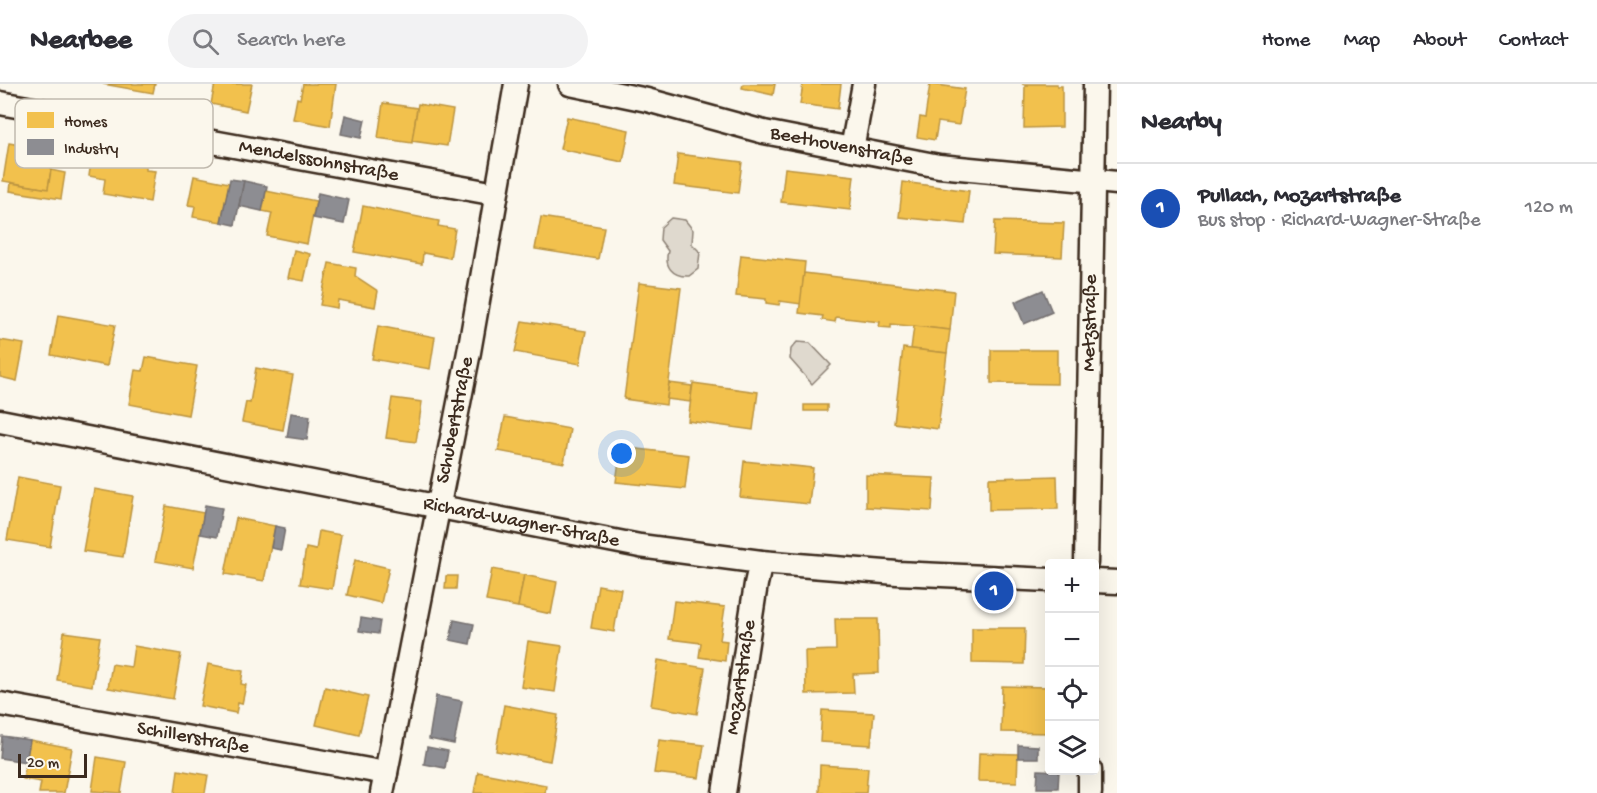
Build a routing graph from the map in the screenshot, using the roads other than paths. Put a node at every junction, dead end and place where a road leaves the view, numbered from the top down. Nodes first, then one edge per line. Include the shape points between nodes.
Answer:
1 (516, 84) edge
2 (570, 84) edge
3 (864, 84) edge
4 (1095, 84) edge
5 (649, 92) edge
6 (0, 103) edge
7 (15, 106) edge
8 (213, 142) edge
9 (852, 149) junction
10 (1093, 181) junction
11 (1117, 183) edge
12 (496, 194) junction
13 (0, 421) edge
14 (437, 508) junction
15 (1086, 559) edge
16 (761, 562) junction
17 (1045, 580) edge
18 (1099, 581) edge
19 (1117, 582) edge
20 (0, 704) edge
21 (1090, 775) edge
22 (384, 783) edge
23 (724, 793) edge
24 (1090, 793) edge

1 - 12 street, Schubertstraße
2 - 5 street, Beethovenstraße
3 - 9 street
4 - 10 street, Metzstraße
5 - 9 street, Beethovenstraße via 764,132
6 - 7 street, Mendelssohnstraße
8 - 12 street, Mendelssohnstraße
9 - 10 street, Beethovenstraße via 939,166
10 - 11 street, Beethovenstraße
10 - 15 street, Metzstraße
12 - 14 street, Schubertstraße
13 - 14 street, Richard-Wagner-Straße
14 - 16 street, Richard-Wagner-Straße via 598,539
14 - 22 street, Schubertstraße
16 - 17 street, Richard-Wagner-Straße
16 - 23 street, Mozartstraße
18 - 19 street
20 - 22 street, Schillerstraße
21 - 24 street

